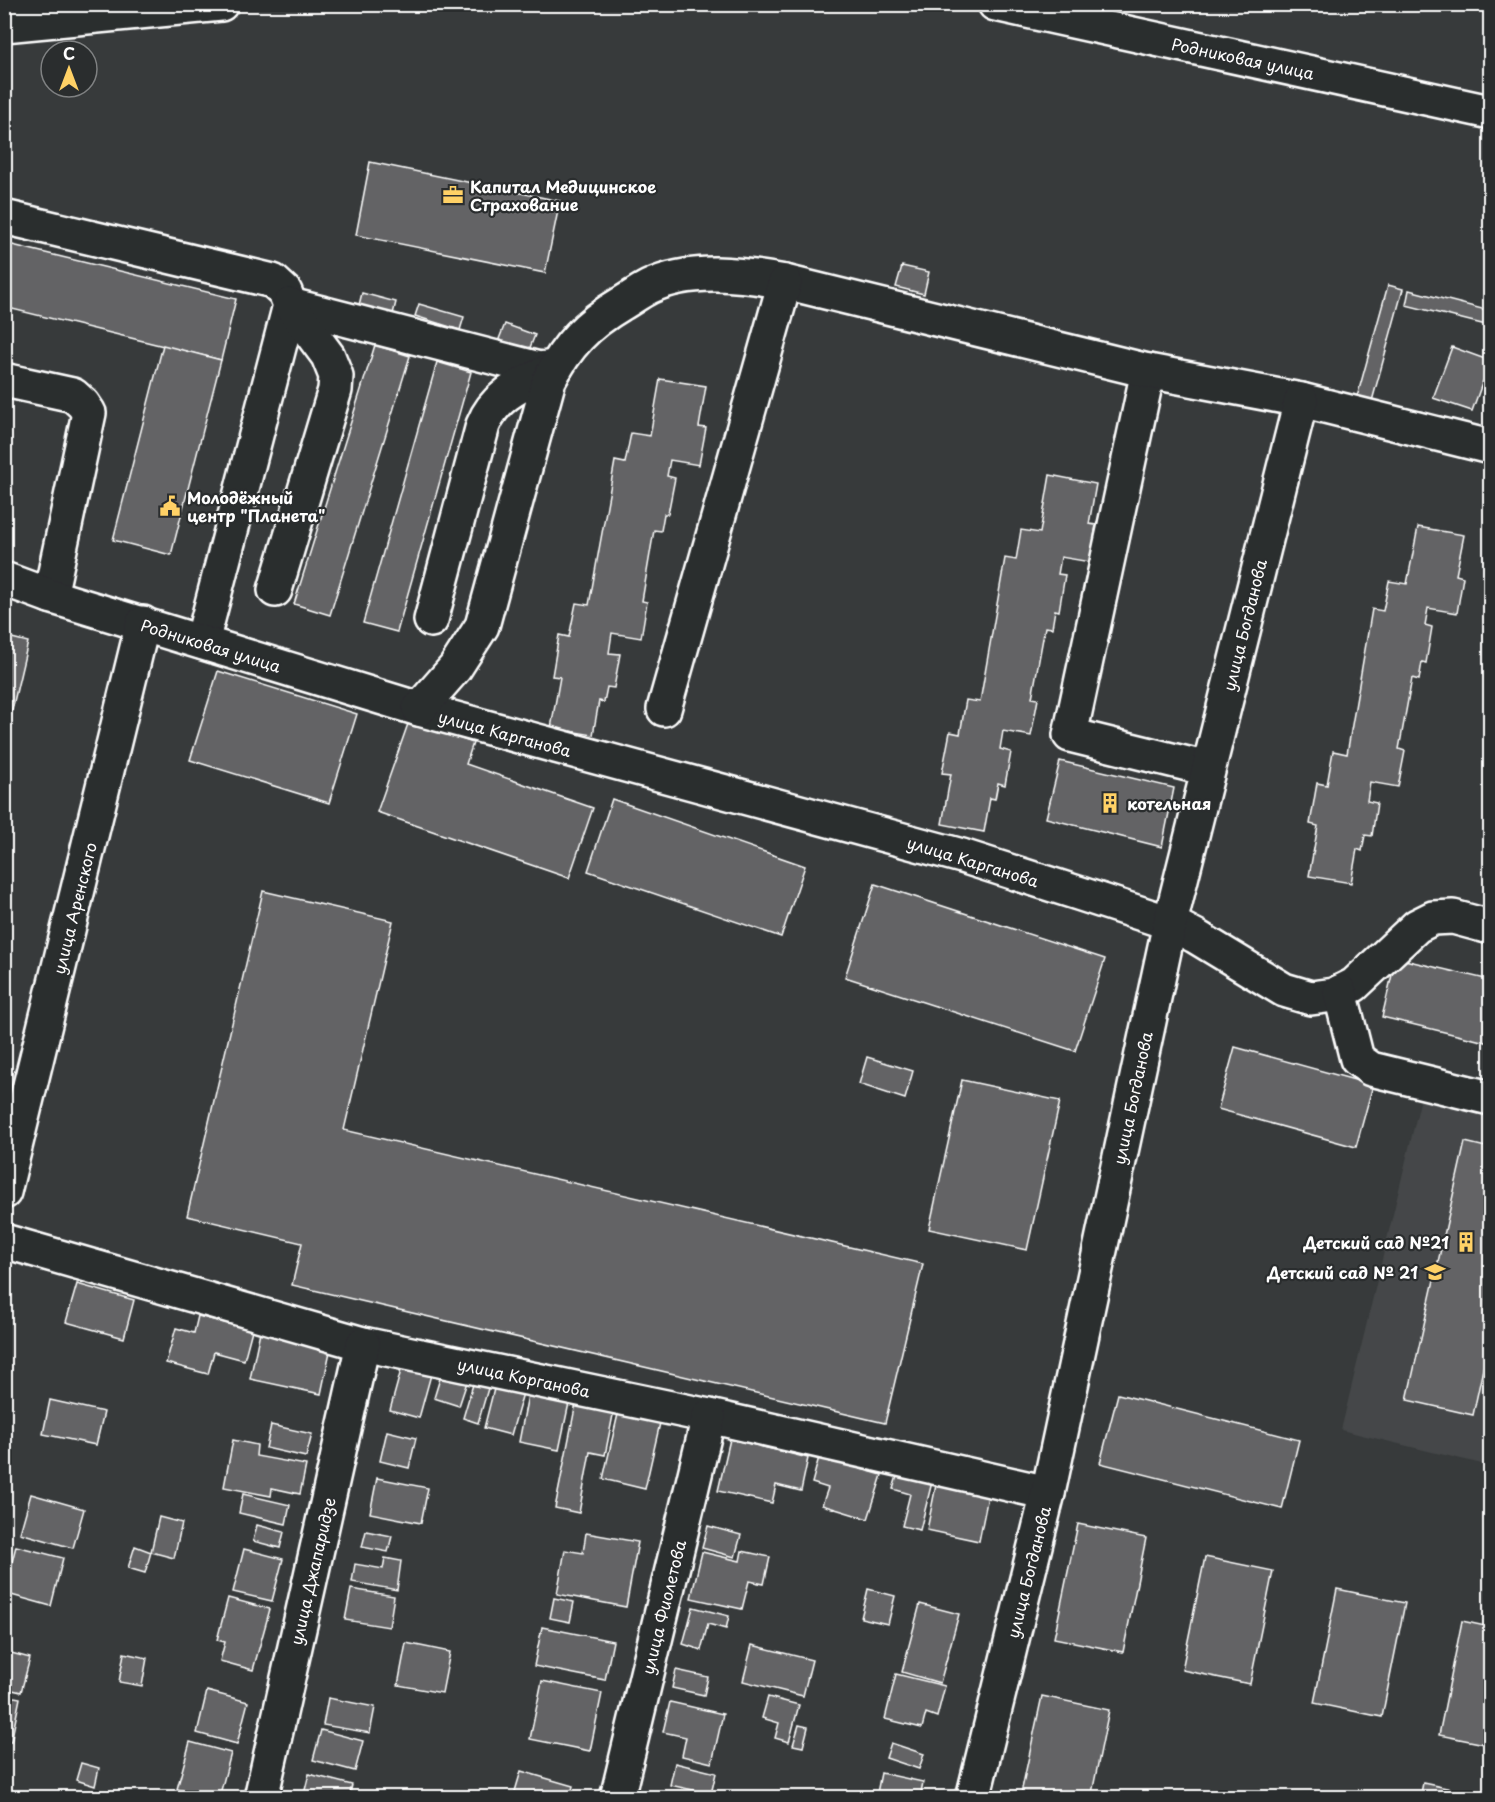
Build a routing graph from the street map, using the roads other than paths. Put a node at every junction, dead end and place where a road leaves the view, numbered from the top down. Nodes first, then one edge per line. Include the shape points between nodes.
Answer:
1 (221, 4) edge
2 (995, 4) edge
3 (4, 26) edge
4 (1491, 112) edge
5 (4, 218) edge
6 (785, 282) junction
7 (290, 305) junction
8 (556, 367) junction
9 (1148, 371) junction
10 (4, 380) edge
11 (1301, 400) junction
12 (1491, 447) edge
13 (4, 579) edge
14 (275, 590) dead end
15 (50, 596) junction
16 (431, 620) dead end
17 (143, 623) junction
18 (202, 642) junction
19 (419, 709) junction
20 (664, 709) dead end
21 (1208, 770) junction
22 (1170, 923) junction
23 (1491, 927) edge
24 (1340, 992) junction
25 (1491, 1098) edge
26 (4, 1192) edge
27 (4, 1241) edge
28 (363, 1344) junction
29 (709, 1416) junction
30 (1048, 1493) junction
31 (261, 1797) edge
32 (617, 1797) edge
33 (973, 1797) edge

1 - 3 street
2 - 4 street, Родниковая улица
5 - 7 street via 273,281 285,292
6 - 8 street via 747,275 715,275 681,277 650,287 581,332
6 - 9 street
6 - 20 street
7 - 8 street via 539,369
7 - 14 street via 328,356 336,376
7 - 18 street
8 - 16 street via 500,398 489,410
8 - 19 street via 549,380 482,626 455,668
9 - 11 street
9 - 21 street via 1070,735
10 - 15 street via 73,395 89,413
11 - 12 street
11 - 21 street, улица Богданова
13 - 15 street, Родниковая улица
15 - 17 street, Родниковая улица
17 - 18 street, Родниковая улица
17 - 26 street, улица Аренского
18 - 19 street, Родниковая улица
19 - 22 street, улица Карганова via 962,856
21 - 22 street, улица Богданова
22 - 24 street, улица Карганова via 1284,990 1311,999
22 - 30 street, улица Богданова
23 - 24 street, улица Карганова via 1453,917 1433,918 1417,926 1354,985
24 - 25 street via 1356,1059 1371,1069
27 - 28 street, улица Корганова
28 - 29 street, улица Корганова
28 - 31 street, улица Джапаридзе
29 - 30 street, улица Корганова
29 - 32 street, улица Фиолетова
30 - 33 street, улица Богданова

